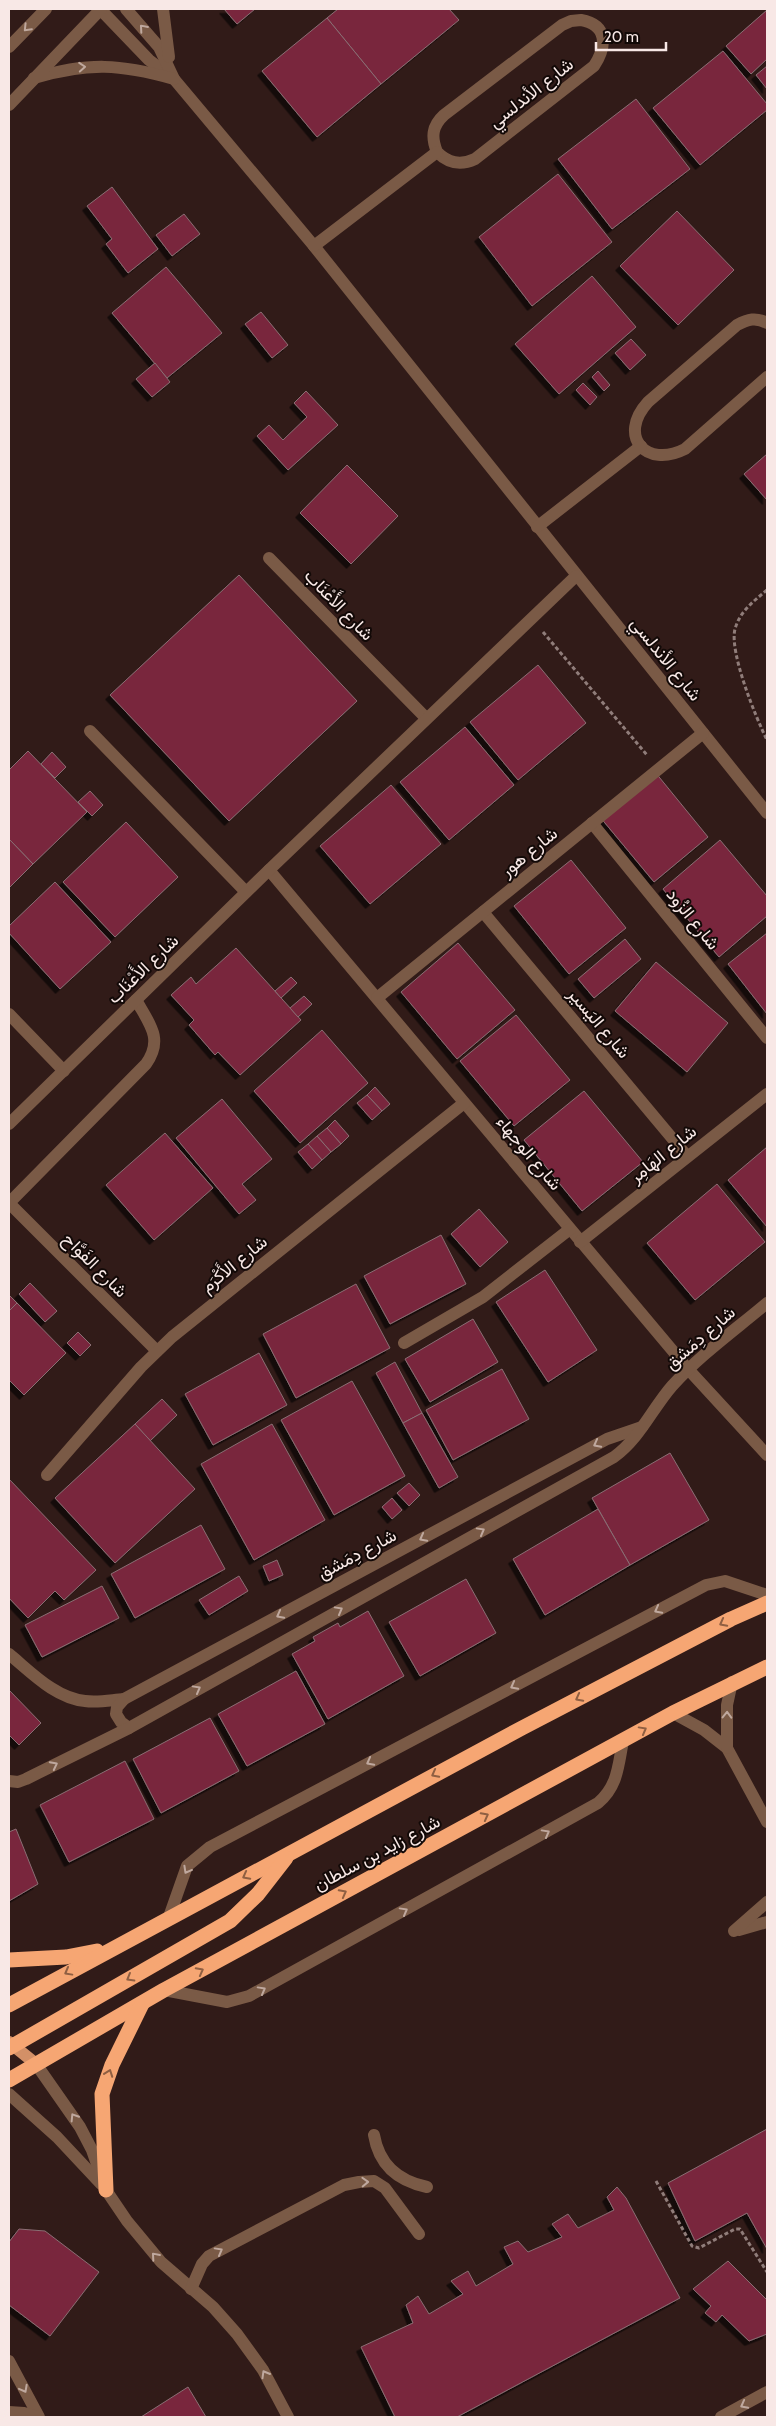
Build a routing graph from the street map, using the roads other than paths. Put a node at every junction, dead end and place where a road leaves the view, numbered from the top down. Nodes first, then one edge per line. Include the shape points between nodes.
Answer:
1 (46, 9) edge
2 (100, 9) edge
3 (126, 9) edge
4 (162, 9) edge
5 (9, 47) edge
6 (34, 78) junction
7 (174, 79) junction
8 (9, 105) edge
9 (436, 152) junction
10 (314, 246) junction
11 (767, 323) edge
12 (767, 377) edge
13 (641, 446) junction
14 (537, 527) junction
15 (269, 558) dead end
16 (576, 576) junction
17 (426, 718) junction
18 (90, 731) dead end
19 (702, 733) junction
20 (767, 813) edge
21 (592, 823) junction
22 (268, 870) junction
23 (246, 892) junction
24 (483, 912) junction
25 (377, 998) junction
26 (136, 1000) junction
27 (9, 1014) edge
28 (767, 1038) edge
29 (64, 1070) junction
30 (767, 1094) edge
31 (464, 1103) junction
32 (9, 1124) edge
33 (687, 1156) junction
34 (9, 1203) edge
35 (570, 1229) junction
36 (580, 1242) junction
37 (767, 1304) edge
38 (404, 1343) dead end
39 (157, 1352) junction
40 (688, 1369) junction
41 (642, 1427) junction
42 (767, 1455) edge
43 (47, 1475) dead end
44 (767, 1596) edge
45 (767, 1603) edge
46 (9, 1654) edge
47 (767, 1667) edge
48 (732, 1682) junction
49 (124, 1699) junction
50 (673, 1713) junction
51 (129, 1728) junction
52 (623, 1741) junction
53 (727, 1748) junction
54 (9, 1781) edge
55 (767, 1822) edge
56 (290, 1852) junction
57 (767, 1902) edge
58 (169, 1917) junction
59 (767, 1922) edge
60 (111, 1949) junction
61 (9, 1960) edge
62 (164, 1990) junction
63 (142, 2004) junction
64 (9, 2005) edge
65 (10, 2045) edge
66 (36, 2064) junction
67 (9, 2065) edge
68 (9, 2080) edge
69 (9, 2094) edge
70 (374, 2135) dead end
71 (426, 2187) dead end
72 (106, 2190) junction
73 (418, 2234) dead end
74 (191, 2289) junction
75 (9, 2360) edge
76 (767, 2392) edge
77 (9, 2412) edge
78 (38, 2417) edge
79 (288, 2417) edge
80 (721, 2417) edge

1 -> 5 street
2 - 6 street
2 - 7 street, شارع الأندلسي via 149,60
7 -> 3 street, شارع الأندلسي via 159,47
4 - 7 street
6 -> 7 street via 69,68 104,65 140,69
6 - 8 street
7 - 10 street, شارع الأندلسي
9 - 9 street, شارع الأندلسي via 455,163 474,159 594,66 601,56 603,36 590,22 571,21 562,25 452,109 435,126 433,140
9 - 10 street
10 - 14 street, شارع الأندلسي
11 - 13 street via 760,319 746,320 737,325 648,402 638,413 634,424
12 - 13 street via 685,449 663,456 654,455
13 - 14 street
14 - 16 street, شارع الأندلسي
15 - 17 street, شارع الأَعْنَاب
16 - 17 street, شارع الأَعْنَاب
16 - 19 street, شارع الأندلسي
17 - 22 street, شارع الأَعْنَاب
18 - 23 street
19 - 20 street, شارع الأندلسي
19 - 21 street, شارع هور
21 - 24 street, شارع هور
21 - 28 street, شارع الزُود
22 - 23 street, شارع الأَعْنَاب
22 - 25 street, شارع الوجهاء
23 - 26 street, شارع الأَعْنَاب
24 - 25 street, شارع هور
24 - 33 street, شارع اليَسير
25 - 31 street, شارع الوجهاء
26 - 29 street, شارع الأَعْنَاب
26 - 34 street via 155,1038 153,1055
27 - 29 street
29 - 32 street, شارع الأَعْنَاب
30 - 33 street, شارع الهَامِر
31 - 35 street, شارع الوجهاء
31 - 39 street, شارع الأَكْرَم via 190,1322
33 - 36 street, شارع الهَامِر
34 - 39 street, شارع الفَوَّاح
35 - 36 street, شارع الوجهاء
35 - 38 street via 483,1297
36 - 40 street, شارع الوجهاء
37 - 40 street, شارع دِمَشق
39 - 43 street, شارع الأَكْرَم
40 - 41 street, شارع دِمَشق
40 - 42 street, شارع الوجهاء
41 -> 49 street, شارع دِمَشق via 608,1439
51 -> 41 street, شارع دِمَشق via 614,1457 633,1441
44 -> 58 street via 725,1581 706,1585 210,1847 187,1866
45 -> 56 highway via 731,1618
46 - 49 street via 52,1689 67,1697 84,1701
47 - 48 highway, شارع زايد بن سلطان
48 - 50 highway, شارع زايد بن سلطان
53 -> 48 street via 727,1706
49 - 51 street via 116,1714
52 -> 50 highway, شارع زايد بن سلطان
50 - 53 street via 704,1730
54 -> 51 street, شارع دِمَشق via 26,1779
62 -> 52 highway, شارع زايد بن سلطان
62 -> 52 street via 226,2002 249,1996 598,1804 609,1794 615,1781
53 - 55 street
56 -> 58 highway
56 -> 65 highway via 258,1894 230,1921
57 - 59 street via 734,1931
58 - 60 highway
60 - 61 highway via 66,1957
60 -> 64 highway
62 - 63 highway, شارع زايد بن سلطان
63 - 66 highway, شارع زايد بن سلطان
72 -> 63 highway via 102,2094 112,2065
65 - 66 main road
66 - 67 highway
66 - 68 highway, شارع زايد بن سلطان
72 -> 66 street via 80,2127
69 - 72 street via 57,2137
70 - 71 street via 379,2154 391,2170 407,2182
74 -> 72 street via 146,2245
74 -> 73 street via 209,2256 344,2185 374,2182 385,2188
79 -> 74 street via 246,2346 213,2307
75 -> 78 street
76 -> 80 street
77 - 78 street

